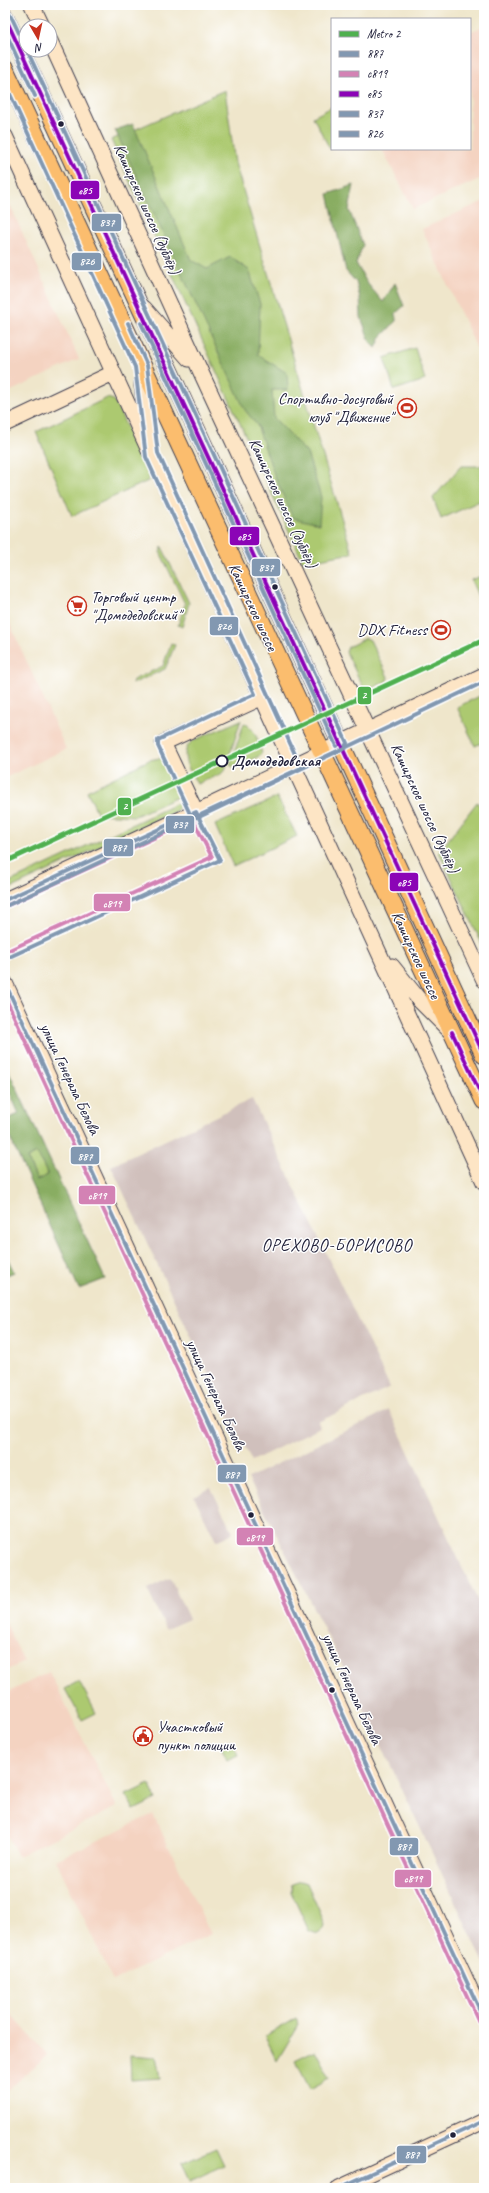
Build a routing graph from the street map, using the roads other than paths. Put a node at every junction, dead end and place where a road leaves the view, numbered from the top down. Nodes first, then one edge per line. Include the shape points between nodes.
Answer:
1 (32, 5) edge
2 (5, 17) edge
3 (38, 18) edge
4 (58, 58) edge
5 (5, 69) edge
6 (5, 136) edge
7 (136, 298) junction
8 (141, 366) junction
9 (113, 373) junction
10 (204, 379) junction
11 (5, 424) edge
12 (152, 455) junction
13 (484, 675) edge
14 (263, 698) junction
15 (369, 730) junction
16 (341, 743) junction
17 (321, 753) junction
18 (294, 765) junction
19 (196, 812) junction
20 (5, 900) edge
21 (377, 946) junction
22 (484, 980) edge
23 (5, 983) edge
24 (453, 1033) junction
25 (482, 1047) edge
26 (484, 1101) edge
27 (484, 1182) edge
28 (484, 2019) edge
29 (484, 2121) edge
30 (339, 2188) edge

1 - 3 main road
2 - 7 main road, Каширское шоссе
4 - 10 main road, Каширское шоссе (дублёр)
5 - 8 main road, Каширское шоссе
6 - 9 main road
7 - 10 main road via 182,348
7 - 16 main road, Каширское шоссе
8 - 12 main road
8 - 17 main road, Каширское шоссе
9 - 11 main road
9 - 12 main road
10 - 15 main road, Каширское шоссе (дублёр)
12 - 14 main road
13 - 15 main road
14 - 18 main road
14 - 19 main road via 163,743
15 - 16 main road
15 - 22 main road, Каширское шоссе (дублёр)
16 - 17 main road
16 - 25 main road, Каширское шоссе
17 - 18 main road
17 - 24 main road, Каширское шоссе
18 - 19 main road
18 - 21 main road
19 - 20 main road
21 - 24 main road via 421,1002
21 - 27 main road
23 - 28 main road, улица Генерала Белова
24 - 26 main road, Каширское шоссе
29 - 30 main road

